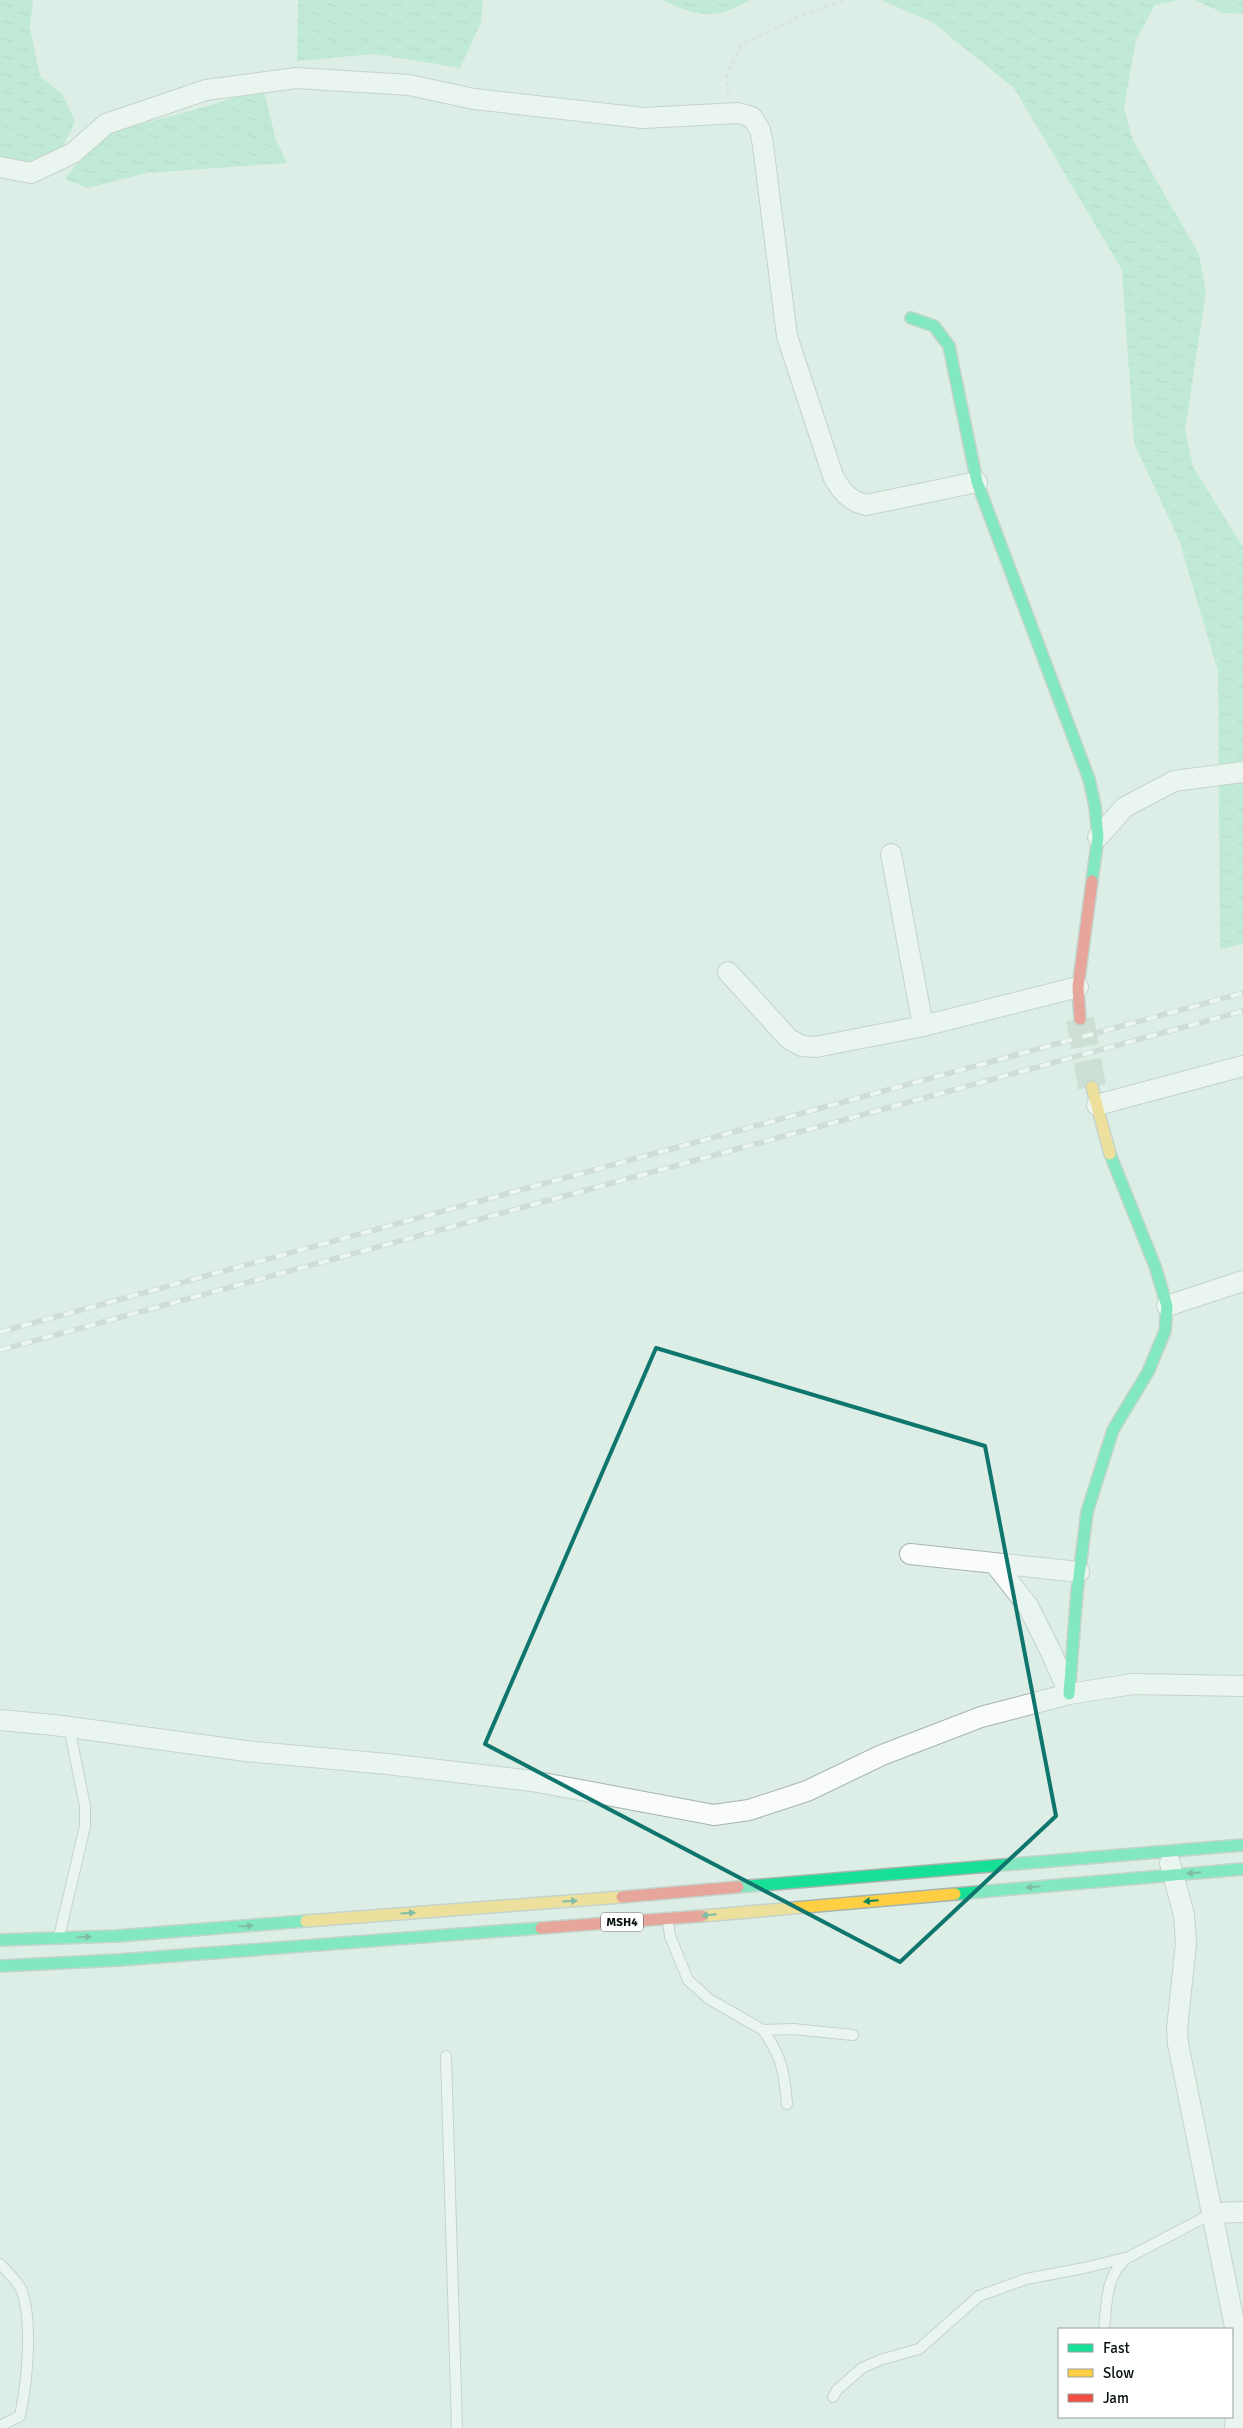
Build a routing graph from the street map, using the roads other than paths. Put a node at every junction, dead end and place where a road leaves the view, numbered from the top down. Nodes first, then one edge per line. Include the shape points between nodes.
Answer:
1 (0, 168) edge
2 (911, 318) dead end
3 (977, 482) junction
4 (1243, 772) edge
5 (1098, 836) junction
6 (891, 854) dead end
7 (728, 972) dead end
8 (1078, 987) junction
9 (1080, 1019) tunnel mouth
10 (924, 1026) junction
11 (1243, 1066) edge
12 (1094, 1096) joint
13 (1243, 1281) edge
14 (1167, 1306) junction
15 (910, 1554) dead end
16 (995, 1564) junction
17 (1079, 1572) junction
18 (1243, 1686) edge
19 (1069, 1694) junction
20 (0, 1720) edge
21 (69, 1727) junction
22 (1243, 1845) edge
23 (1168, 1851) junction
24 (1243, 1869) edge
25 (1172, 1874) junction
26 (957, 1881) junction
27 (785, 1896) junction
28 (667, 1918) junction
29 (59, 1938) junction
30 (0, 1940) edge
31 (0, 1966) edge
32 (763, 2030) junction
33 (853, 2035) dead end
34 (446, 2056) dead end
35 (787, 2104) dead end
36 (1243, 2212) edge
37 (1213, 2213) junction
38 (1129, 2257) junction
39 (0, 2264) edge
40 (1104, 2328) edge
41 (833, 2397) dead end
42 (0, 2426) edge
43 (457, 2428) edge
44 (1235, 2428) edge

1 - 3 street via 31,173 73,153 106,124 206,90 296,78 409,85 474,99 643,118 738,113 752,118 760,130 787,336 840,489 854,502 866,504
2 - 3 main road via 928,321 942,332 949,346
3 - 5 main road via 1089,779
4 - 5 street via 1174,781 1125,807
5 - 8 main road
6 - 10 street
7 - 10 street via 789,1039 802,1046 816,1047
8 - 9 main road
8 - 10 street
11 - 12 street
12 - 14 main road via 1113,1165 1155,1266
13 - 14 street
14 - 17 main road via 1165,1331 1148,1372 1113,1430 1087,1512
15 - 16 street
16 - 17 street
16 - 19 street via 1028,1606
17 - 19 main road
18 - 19 street via 1133,1684
19 - 21 street via 981,1717 882,1755 807,1791 749,1810 714,1815 532,1781 246,1751
20 - 21 street
21 - 29 lane via 85,1806 85,1826
22 - 23 main road, MSH4
23 - 25 street
23 - 26 main road, MSH4
24 -> 25 main road, MSH4
25 -> 26 main road, MSH4
25 - 37 street via 1184,1915 1186,1944 1178,2044
26 -> 27 main road, MSH4
26 - 27 main road, MSH4
27 -> 28 main road, MSH4
29 -> 27 main road, MSH4
28 - 31 main road, MSH4 via 119,1960
28 - 32 lane via 670,1936 688,1980 709,1999
29 - 30 main road, MSH4
32 - 33 lane via 793,2029
32 - 35 lane via 778,2051
34 - 43 lane
36 - 37 street
37 - 38 lane
37 - 44 street via 1238,2342 1240,2370
38 - 40 lane via 1117,2267 1108,2287
38 - 41 lane via 1026,2278 979,2296 919,2349 862,2368
39 - 42 lane via 22,2290 28,2330 26,2390 20,2416

